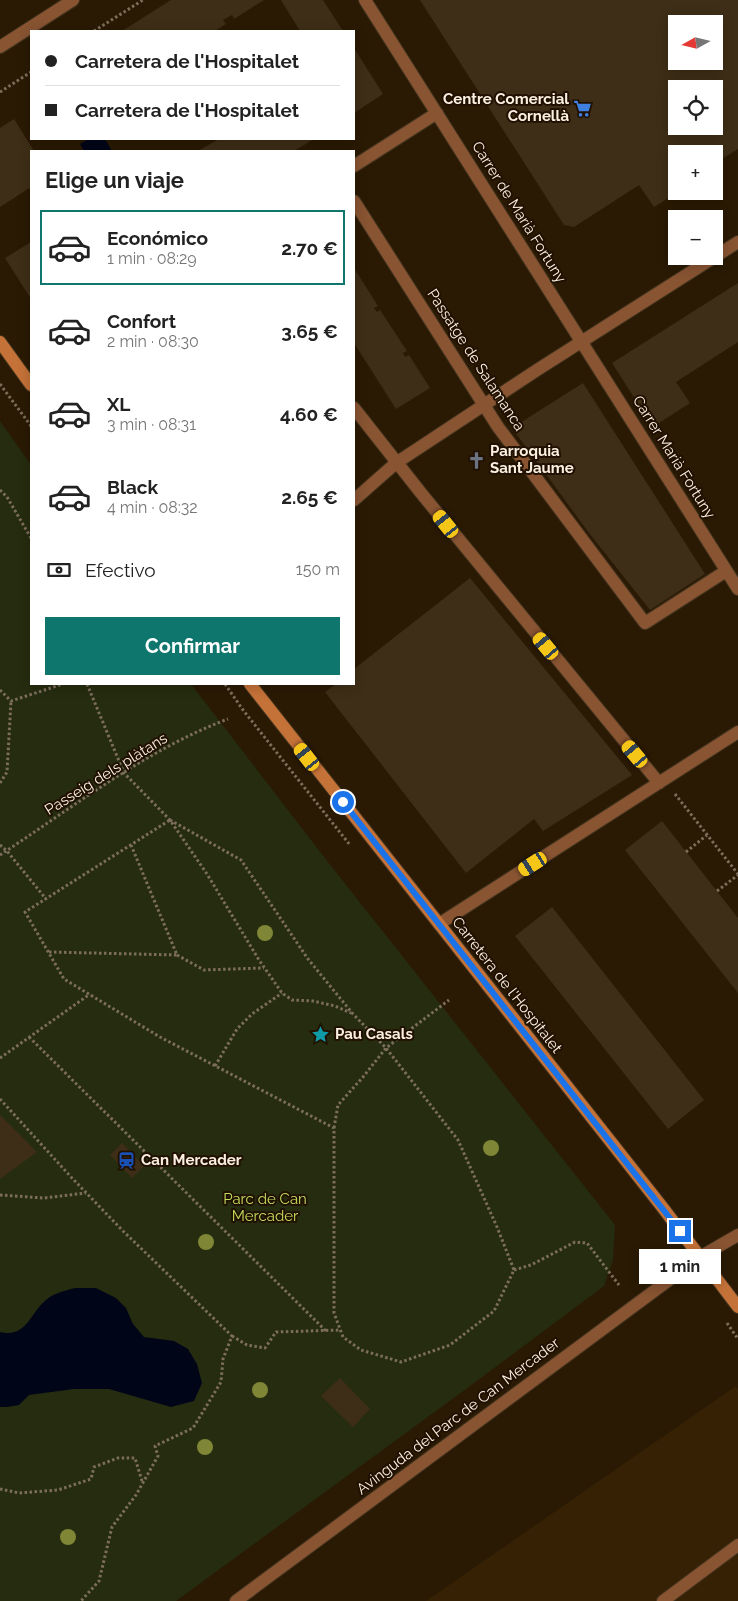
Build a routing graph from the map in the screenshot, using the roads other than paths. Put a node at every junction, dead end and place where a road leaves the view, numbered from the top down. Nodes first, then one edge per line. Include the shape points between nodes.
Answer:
1 (73, 0) edge
2 (365, 0) edge
3 (0, 47) edge
4 (437, 113) junction
5 (355, 165) edge
6 (355, 203) edge
7 (738, 242) edge
8 (582, 341) junction
9 (0, 342) edge
10 (29, 378) edge
11 (484, 405) junction
12 (355, 409) edge
13 (396, 463) junction
14 (355, 499) edge
15 (726, 571) junction
16 (738, 589) edge
17 (251, 685) edge
18 (738, 732) edge
19 (665, 785) junction
20 (439, 924) junction
21 (738, 1234) edge
22 (700, 1257) junction
23 (738, 1307) edge
24 (738, 1545) edge
25 (236, 1601) edge
26 (663, 1601) edge

1 - 3 street
2 - 4 street, Carrer de Marià Fortuny
4 - 5 street
4 - 8 street, Carrer de Marià Fortuny
6 - 11 street, Passatge de Salamanca
7 - 8 street
8 - 11 street
8 - 15 street, Carrer Marià Fortuny
9 - 10 main road
11 - 13 street
11 - 15 street, Passatge de Salamanca via 645,623
12 - 13 street
13 - 14 street
13 - 19 street
15 - 16 street, Carrer Marià Fortuny
17 - 20 main road, Carretera de l'Hospitalet
18 - 19 street
19 - 20 street
20 - 22 main road, Carretera de l'Hospitalet
21 - 22 street, Avinguda del Parc de Can Mercader
22 - 23 main road, Carretera de l'Hospitalet
22 - 25 street, Avinguda del Parc de Can Mercader
24 - 26 street

